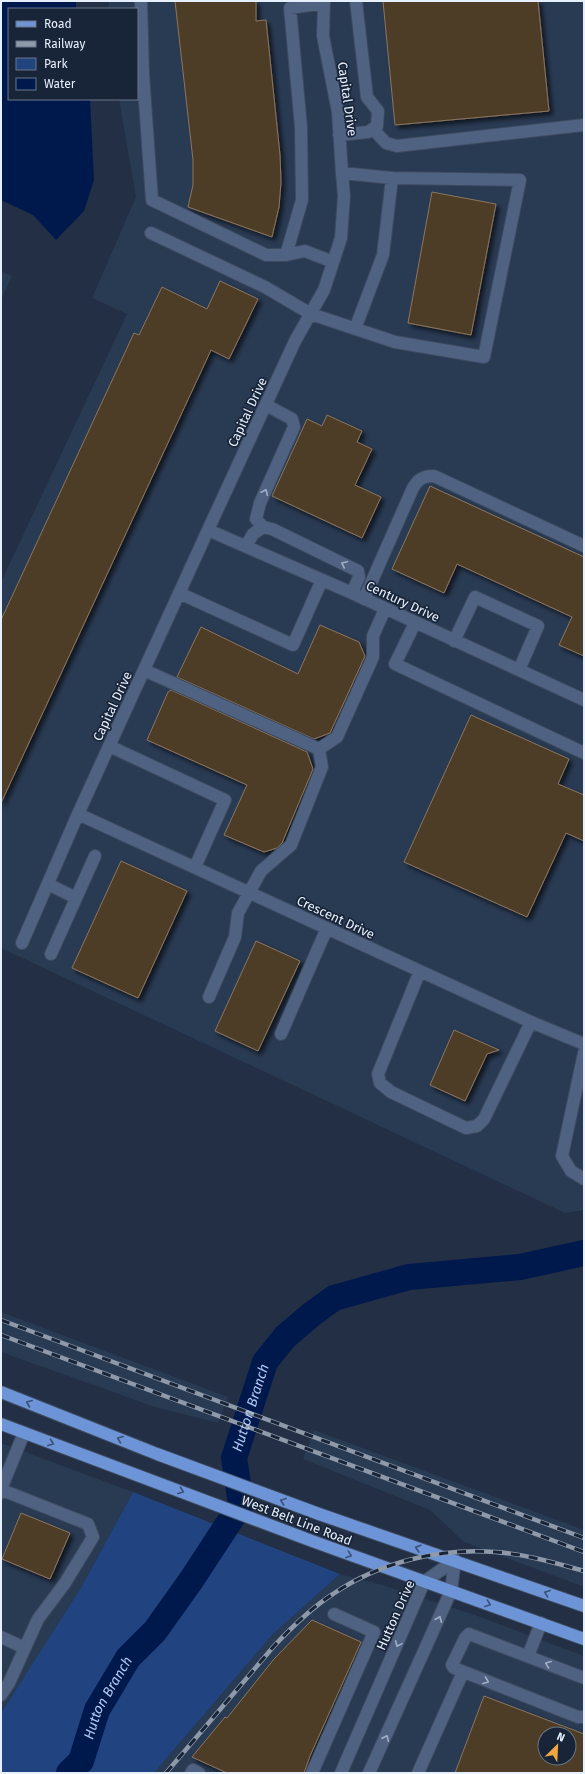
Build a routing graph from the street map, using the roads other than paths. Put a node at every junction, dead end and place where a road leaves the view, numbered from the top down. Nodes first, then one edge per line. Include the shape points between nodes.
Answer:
1 (140, 1) edge
2 (356, 1) edge
3 (324, 2) edge
4 (289, 4) edge
5 (584, 126) edge
6 (373, 129) junction
7 (340, 135) junction
8 (342, 173) junction
9 (392, 178) junction
10 (151, 233) dead end
11 (286, 255) junction
12 (333, 262) junction
13 (311, 314) junction
14 (355, 329) junction
15 (266, 405) junction
16 (264, 527) junction
17 (208, 530) junction
18 (246, 546) junction
19 (584, 546) edge
20 (322, 580) junction
21 (352, 592) junction
22 (180, 593) junction
23 (364, 599) junction
24 (385, 608) junction
25 (415, 623) junction
26 (454, 640) junction
27 (144, 670) junction
28 (519, 670) junction
29 (584, 700) edge
30 (109, 746) junction
31 (319, 749) junction
32 (584, 754) edge
33 (78, 814) junction
34 (95, 856) dead end
35 (195, 867) junction
36 (48, 884) junction
37 (250, 892) junction
38 (76, 898) junction
39 (327, 928) junction
40 (22, 943) dead end
41 (51, 954) dead end
42 (420, 971) junction
43 (209, 997) dead end
44 (531, 1022) junction
45 (281, 1034) dead end
46 (584, 1044) edge
47 (584, 1053) edge
48 (584, 1179) edge
49 (1, 1392) edge
50 (1, 1424) edge
51 (24, 1433) junction
52 (1, 1490) edge
53 (455, 1560) junction
54 (424, 1582) junction
55 (451, 1591) junction
56 (584, 1606) edge
57 (334, 1614) dead end
58 (541, 1623) junction
59 (1, 1637) edge
60 (584, 1639) edge
61 (25, 1648) junction
62 (528, 1656) junction
63 (463, 1672) junction
64 (584, 1678) edge
65 (1, 1695) edge
66 (584, 1717) edge
67 (191, 1773) edge
68 (199, 1773) edge
69 (312, 1773) edge
70 (341, 1773) edge
71 (370, 1773) edge
72 (418, 1773) edge

1 - 11 street via 152,200 266,255
2 - 6 street via 367,97 378,111 377,126
3 - 4 street
3 - 7 street, Capital Drive via 323,36
4 - 11 street via 300,127 302,200
5 - 6 street via 397,146 386,143
6 - 7 street via 368,132
7 - 8 street, Capital Drive
8 - 9 street
8 - 12 street, Capital Drive via 342,238
9 - 14 street via 383,255
9 - 14 street via 520,180 484,357 395,342
10 - 13 street via 265,287
11 - 12 street via 305,251
12 - 13 street, Capital Drive via 324,290
13 - 14 street
13 - 15 street, Capital Drive via 295,341
16 -> 15 street via 256,519 260,503 294,427 292,419
15 - 17 street, Capital Drive
16 - 18 street via 253,534
21 -> 16 street via 359,577 358,571
17 - 18 street, Century Drive
17 - 22 street, Capital Drive
18 - 20 street, Century Drive
19 - 23 street via 434,476 424,476 416,482 412,490
20 - 21 street, Century Drive
20 - 22 street via 293,645
21 - 23 street, Century Drive
22 - 27 street, Capital Drive
23 - 24 street, Century Drive
24 - 25 street, Century Drive
24 - 31 street via 373,636 373,657 337,737
25 - 26 street, Century Drive
25 - 32 street via 395,664
26 - 28 street, Century Drive
26 - 28 street via 475,597 482,600 538,626
27 - 30 street, Capital Drive
27 - 31 street
28 - 29 street, Century Drive
30 - 33 street, Capital Drive
30 - 35 street via 226,800
31 - 37 street via 322,768 291,845 261,872
33 - 35 street, Crescent Drive
33 - 36 street, Capital Drive
34 - 38 street
35 - 37 street, Crescent Drive
36 - 38 street
36 - 40 street, Capital Drive
37 - 39 street, Crescent Drive
37 - 43 street via 238,913 235,937
38 - 41 street
39 - 42 street, Crescent Drive
39 - 45 street
42 - 44 street, Crescent Drive
42 - 44 street via 378,1074 380,1083 391,1092 466,1128 477,1126 484,1119
44 - 46 street, Crescent Drive
47 - 48 street via 562,1156 571,1171
53 -> 49 main road, West Belt Line Road via 319,1514 157,1454
50 - 51 main road, West Belt Line Road
51 - 52 street
51 -> 54 main road, West Belt Line Road
52 - 61 street via 88,1524 93,1537 65,1583 38,1619
53 - 54 street, Hutton Drive
53 - 55 street
56 -> 53 main road, West Belt Line Road
54 - 55 main road, West Belt Line Road
54 -> 70 street, Hutton Drive
55 -> 58 main road, West Belt Line Road
71 -> 55 street
57 - 69 street via 374,1632
58 - 60 main road, West Belt Line Road
58 - 62 street
59 - 61 street
61 - 65 street
62 - 63 street via 470,1634 464,1638 452,1665
64 -> 62 street
63 -> 66 street via 578,1717
63 - 72 street
67 - 68 street via 193,1770

